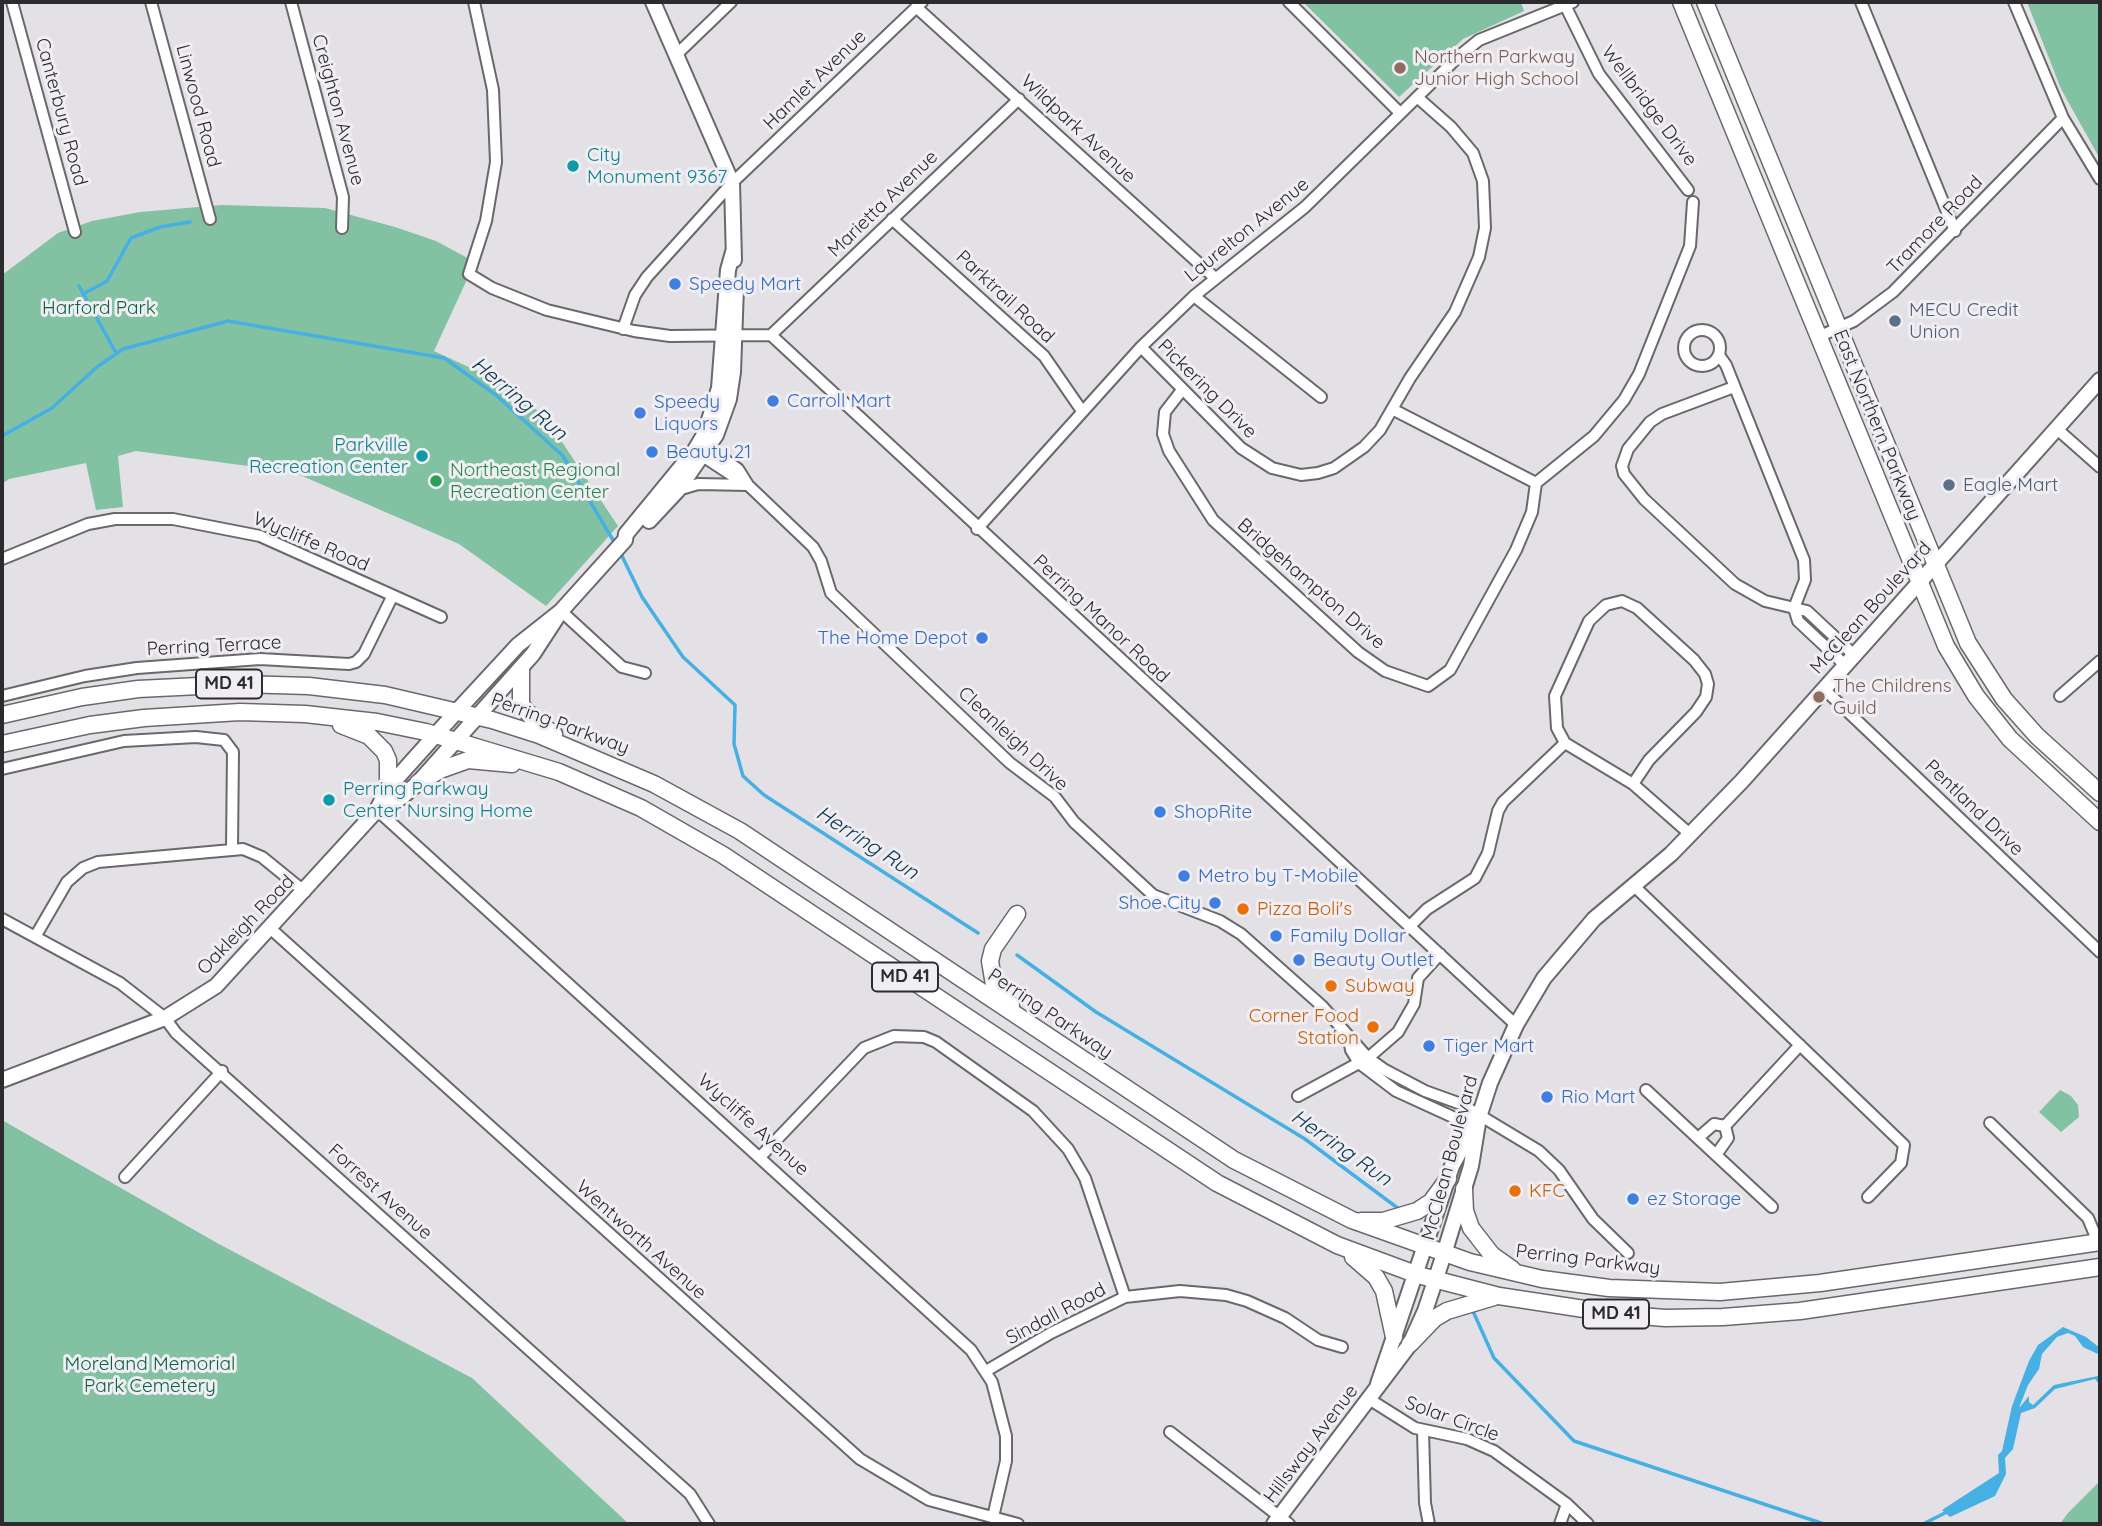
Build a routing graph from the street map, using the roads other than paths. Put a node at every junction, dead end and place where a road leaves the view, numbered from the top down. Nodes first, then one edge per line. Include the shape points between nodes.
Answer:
1 (12, 2) edge
2 (151, 2) edge
3 (291, 2) edge
4 (474, 2) edge
5 (653, 2) edge
6 (731, 2) edge
7 (1289, 2) edge
8 (1681, 2) edge
9 (1705, 2) edge
10 (1861, 2) edge
11 (2014, 2) edge
12 (1569, 3) edge
13 (919, 4) edge
14 (676, 55) junction
15 (1417, 97) junction
16 (1019, 99) junction
17 (1400, 113) junction
18 (2063, 118) junction
19 (2100, 179) edge
20 (732, 183) junction
21 (1688, 190) dead end
22 (1693, 202) dead end
23 (210, 219) dead end
24 (892, 219) junction
25 (342, 228) dead end
26 (1955, 231) junction
27 (75, 232) dead end
28 (1215, 278) junction
29 (1194, 296) junction
30 (623, 329) junction
31 (1839, 329) junction
32 (771, 335) junction
33 (730, 337) junction
34 (1818, 337) junction
35 (1141, 347) junction
36 (1719, 355) dead end
37 (2100, 380) edge
38 (1734, 387) junction
39 (1182, 390) junction
40 (1321, 397) dead end
41 (1392, 409) junction
42 (1082, 411) junction
43 (2057, 429) junction
44 (701, 449) junction
45 (2100, 467) edge
46 (1536, 483) junction
47 (748, 485) junction
48 (678, 490) junction
49 (977, 529) junction
50 (625, 541) junction
51 (2, 559) edge
52 (1936, 564) junction
53 (1919, 584) junction
54 (392, 597) junction
55 (1794, 608) junction
56 (561, 611) junction
57 (441, 617) dead end
58 (1850, 660) junction
59 (2100, 661) edge
60 (521, 669) junction
61 (645, 673) dead end
62 (1824, 690) junction
63 (2, 696) edge
64 (2060, 696) dead end
65 (457, 711) junction
66 (305, 714) junction
67 (2, 715) edge
68 (478, 716) junction
69 (436, 735) junction
70 (458, 740) junction
71 (1565, 743) junction
72 (2, 744) edge
73 (616, 766) junction
74 (2, 769) edge
75 (559, 772) junction
76 (418, 783) junction
77 (1633, 784) junction
78 (388, 788) junction
79 (2100, 793) edge
80 (377, 810) junction
81 (2100, 822) edge
82 (1691, 835) junction
83 (232, 848) junction
84 (1633, 885) junction
85 (305, 892) junction
86 (1017, 914) dead end
87 (2, 919) edge
88 (1410, 926) junction
89 (271, 929) junction
90 (35, 937) junction
91 (2100, 952) edge
92 (1440, 954) junction
93 (165, 1018) junction
94 (1516, 1025) junction
95 (1038, 1031) junction
96 (1800, 1045) junction
97 (1364, 1060) junction
98 (222, 1071) junction
99 (3, 1076) edge
100 (1646, 1090) dead end
101 (1298, 1096) dead end
102 (1479, 1117) junction
103 (1990, 1123) dead end
104 (1725, 1126) junction
105 (1698, 1138) junction
106 (1716, 1155) junction
107 (761, 1156) junction
108 (125, 1177) dead end
109 (1448, 1180) junction
110 (1464, 1189) junction
111 (1868, 1196) dead end
112 (1772, 1207) dead end
113 (1352, 1220) junction
114 (2099, 1242) edge
115 (1337, 1245) junction
116 (1426, 1249) junction
117 (1444, 1254) junction
118 (1628, 1254) dead end
119 (2100, 1267) edge
120 (1519, 1274) junction
121 (1418, 1275) junction
122 (1436, 1280) junction
123 (1499, 1296) junction
124 (1125, 1297) junction
125 (1394, 1337) junction
126 (1410, 1344) junction
127 (1342, 1346) dead end
128 (986, 1371) junction
129 (1378, 1386) junction
130 (1369, 1399) junction
131 (1423, 1431) junction
132 (1170, 1432) dead end
133 (1567, 1504) junction
134 (993, 1517) junction
135 (1281, 1522) edge
136 (709, 1524) edge
137 (1018, 1524) edge
138 (1429, 1524) edge
139 (1560, 1524) edge
140 (1588, 1524) edge

1 - 27 street, Canterbury Road
2 - 23 street, Linwood Road
3 - 25 street, Creighton Avenue via 343,197
4 - 30 street via 493,90 496,162 486,221 469,274 547,310
5 - 14 street
6 - 14 street
7 - 17 street
8 - 34 main road, East Northern Parkway
9 - 31 main road, East Northern Parkway
10 - 26 street
11 - 18 street
12 - 15 street, Laurelton Avenue via 1470,46
12 - 21 street, Wellbridge Drive via 1599,74
13 - 16 street, Wildpark Avenue
13 - 20 street, Hamlet Avenue
14 - 20 street
15 - 17 street, Laurelton Avenue
15 - 41 street, Pickering Drive via 1473,153 1483,181 1486,214 1479,257 1465,294
16 - 24 street, Marietta Avenue
16 - 28 street, Wildpark Avenue
17 - 28 street, Laurelton Avenue via 1305,207
18 - 19 street
18 - 26 street, Tramore Road
20 - 30 street, Hamlet Avenue via 647,277
20 - 33 street, Oakleigh Road
22 - 46 street via 1686,257 1655,339 1629,391 1579,451
24 - 32 street, Marietta Avenue
24 - 42 street, Parktrail Road via 1044,356
26 - 31 street, Tramore Road via 1894,292
28 - 29 street, Laurelton Avenue
29 - 35 street, Laurelton Avenue
29 - 40 street
30 - 33 street
31 - 34 street, Tramore Road
31 - 52 main road, East Northern Parkway
32 - 33 street
32 - 49 street, Perring Manor Road
33 - 44 street, Oakleigh Road
34 - 53 main road, East Northern Parkway
35 - 39 street, Pickering Drive
35 - 42 street, Laurelton Avenue
36 - 38 street
37 - 43 street, McClean Boulevard
38 - 55 street via 1804,560 1805,580
38 - 55 street via 1650,422 1628,449 1624,474 1644,499 1735,584 1765,601
39 - 41 street, Pickering Drive via 1259,462 1301,475 1334,468 1350,459 1380,430
39 - 46 street, Bridgehampton Drive via 1165,412 1163,434 1213,520 1358,652 1385,671 1416,684 1428,686 1450,670 1525,532
41 - 46 street
42 - 49 street, Laurelton Avenue
43 - 45 street
43 - 52 street, McClean Boulevard
44 - 47 street, Cleanleigh Drive
44 - 48 street, Oakleigh Road
44 - 50 street, Oakleigh Road via 626,534
47 - 48 street via 698,484
47 - 97 street, Cleanleigh Drive via 813,547 831,593 1010,762 1055,797 1074,822 1137,881 1153,895 1241,934 1322,1006
48 - 50 street, Oakleigh Road
49 - 88 street, Perring Manor Road
50 - 56 street, Oakleigh Road
51 - 54 street, Wycliffe Road via 88,524 125,518 173,519 260,536
52 - 53 street, McClean Boulevard
52 - 79 main road, East Northern Parkway via 1968,643 1986,674 2037,736
53 - 58 street, McClean Boulevard
53 - 81 main road, East Northern Parkway via 1946,646 1984,707 2010,738
54 - 57 street, Wycliffe Road
54 - 63 street, Perring Terrace via 364,654 349,664 260,659 137,668
55 - 58 street via 1798,621
56 - 60 street, Oakleigh Road
56 - 61 street via 622,667
56 - 65 street, Oakleigh Road via 518,645
58 - 62 street, McClean Boulevard
59 - 64 street
60 - 68 street, Oakleigh Road
60 - 73 main road via 519,696 528,714 552,733
62 - 82 street, McClean Boulevard
62 - 91 street, Pentland Drive
65 - 67 main road, Perring Parkway / MD 41 via 385,695 240,684 127,691
65 - 68 main road, Perring Parkway / MD 41
65 - 69 street, Oakleigh Road
66 - 69 main road, MD 41
66 - 72 main road, MD 41 via 240,712 144,718
66 - 78 main road via 378,742 388,760
68 - 70 street, Oakleigh Road
68 - 73 main road, Perring Parkway / MD 41
69 - 70 main road, MD 41
69 - 78 street, Oakleigh Road
70 - 75 main road, MD 41
70 - 76 street, Oakleigh Road
71 - 77 street
71 - 77 street via 1557,728 1554,704 1571,658 1598,611 1629,603 1694,660 1708,684 1696,712 1649,760
71 - 88 street via 1503,802 1488,853 1475,878 1427,909
73 - 95 main road, Perring Parkway / MD 41 via 740,831
74 - 83 street via 124,741 224,740 233,752
75 - 76 main road via 468,761
75 - 115 main road, MD 41 via 641,808 712,849 1187,1164
76 - 80 street, Oakleigh Road
77 - 82 street
78 - 80 street, Oakleigh Road
80 - 85 street, Oakleigh Road
80 - 107 street, Wycliffe Avenue
82 - 84 street, McClean Boulevard
83 - 85 street via 262,857
83 - 90 street via 98,862 83,868 67,882
84 - 94 street, McClean Boulevard via 1575,939
84 - 96 street
85 - 89 street, Oakleigh Road
86 - 95 main road via 993,949 989,972 1003,998
87 - 90 street, Forrest Avenue
88 - 92 street, Perring Manor Road
89 - 93 street, Oakleigh Road via 216,986
89 - 134 street, Wentworth Avenue via 860,1459 929,1500
90 - 93 street, Forrest Avenue via 120,983
92 - 94 street, Perring Manor Road
92 - 97 street via 1418,978 1414,1004 1398,1032
93 - 98 street, Forrest Avenue
93 - 99 street, Oakleigh Road
94 - 102 street, McClean Boulevard
95 - 113 main road, Perring Parkway / MD 41 via 1234,1160
96 - 104 street
96 - 111 street via 1904,1145 1901,1163
97 - 101 street
97 - 102 street, Cleanleigh Drive via 1461,1104
98 - 108 street
98 - 136 street, Forrest Avenue via 691,1494
100 - 105 street
102 - 109 street, Hillsway Avenue
102 - 110 street, McClean Boulevard
102 - 118 street, Cleanleigh Drive via 1539,1151 1559,1170 1593,1219
103 - 114 street via 2088,1218
104 - 105 street via 1714,1124
104 - 106 street via 1728,1138
105 - 106 street
106 - 112 street
107 - 124 street via 864,1048 894,1036 925,1037 1033,1111 1068,1149 1085,1178
107 - 128 street, Wycliffe Avenue via 960,1338
109 - 113 main road via 1431,1202 1403,1218
109 - 116 street, Hillsway Avenue
110 - 117 street, McClean Boulevard
110 - 120 main road via 1465,1211 1480,1243
113 - 116 main road, Perring Parkway / MD 41
114 - 120 main road, Perring Parkway / MD 41 via 1769,1289 1665,1292
115 - 121 main road, MD 41
115 - 125 main road via 1376,1277 1388,1302
116 - 117 main road, Perring Parkway / MD 41
116 - 121 street, Hillsway Avenue
117 - 120 main road, Perring Parkway / MD 41
117 - 122 street, McClean Boulevard
119 - 123 main road, MD 41 via 1800,1311 1665,1318
121 - 122 main road, MD 41
121 - 125 street, Hillsway Avenue
122 - 123 main road, MD 41
122 - 126 street, Hillsway Avenue
123 - 126 main road via 1447,1311
124 - 127 street, Sindall Road via 1180,1291 1226,1294 1285,1318 1318,1340
124 - 128 street, Sindall Road
125 - 129 street, Hillsway Avenue
126 - 129 street, Hillsway Avenue
128 - 134 street, Wycliffe Avenue via 1006,1436 1005,1468
129 - 130 street, Hillsway Avenue
130 - 131 street, Solar Circle
130 - 135 street, Hillsway Avenue
131 - 133 street, Solar Circle via 1482,1445
131 - 138 street
132 - 135 street
133 - 139 street
133 - 140 street, Solar Circle
134 - 137 street, Wentworth Avenue

